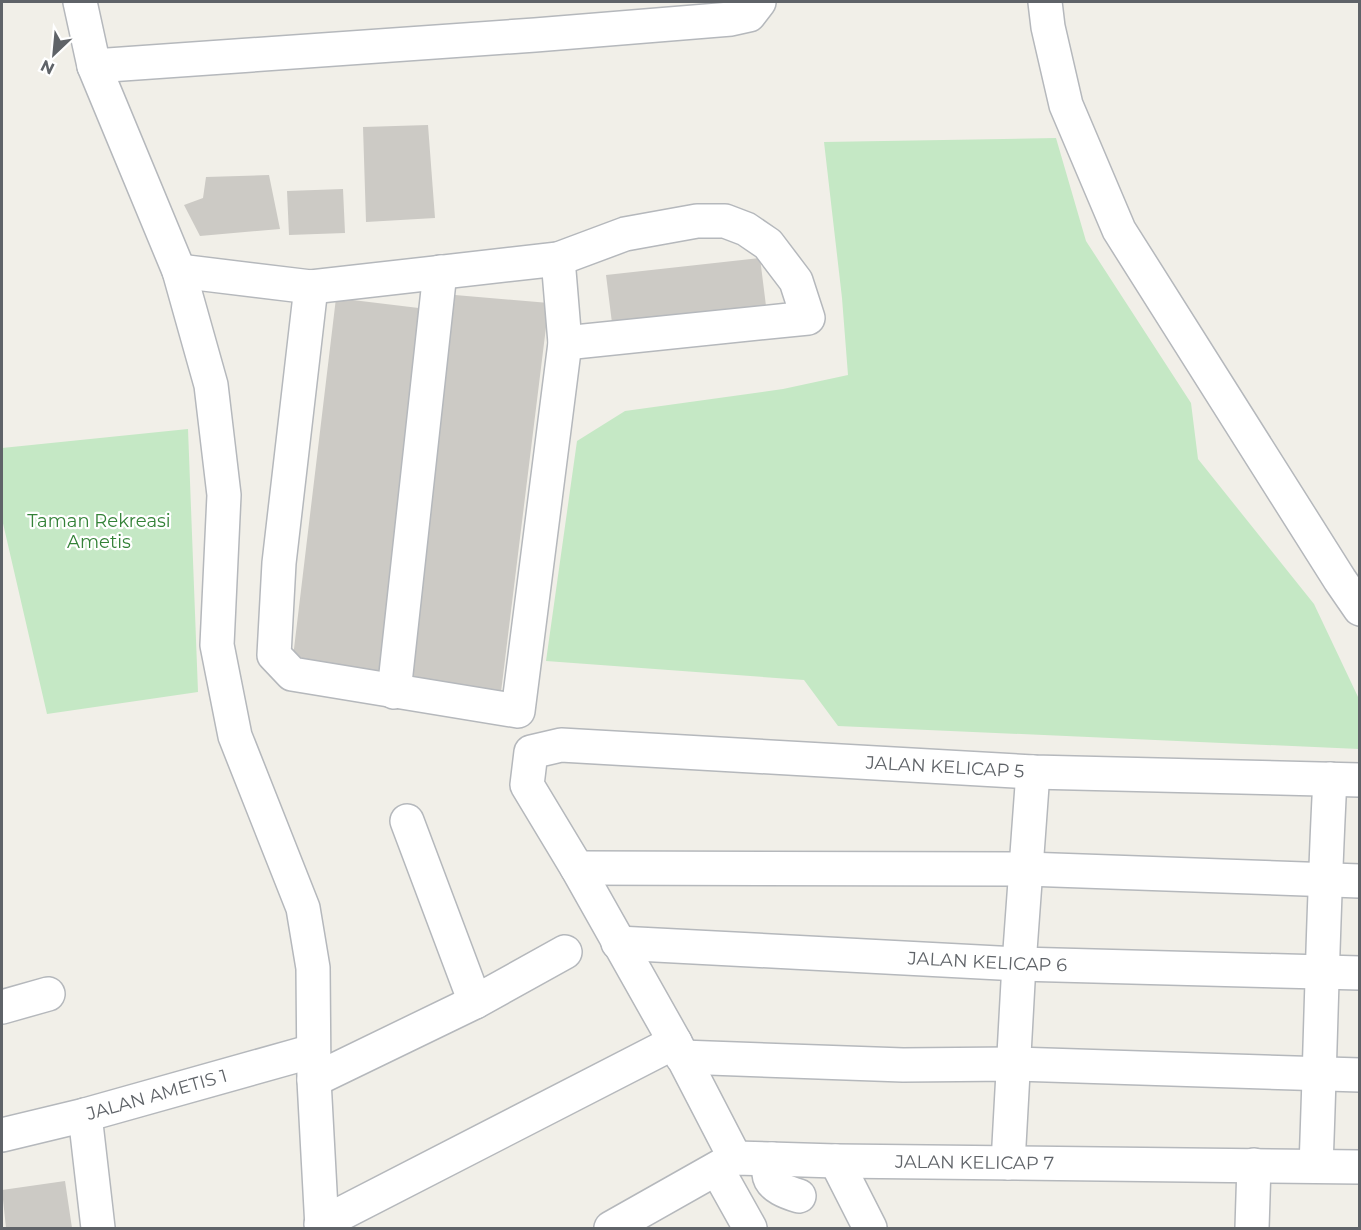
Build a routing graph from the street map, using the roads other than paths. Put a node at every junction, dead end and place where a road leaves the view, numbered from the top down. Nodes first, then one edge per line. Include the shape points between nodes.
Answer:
1 (80, 2) edge
2 (759, 2) edge
3 (1045, 2) edge
4 (94, 66) junction
5 (558, 259) junction
6 (179, 272) junction
7 (440, 272) junction
8 (311, 287) junction
9 (565, 343) junction
10 (1359, 609) edge
11 (394, 692) junction
12 (1033, 772) junction
13 (1345, 780) edge
14 (407, 821) dead end
15 (577, 868) junction
16 (1026, 869) junction
17 (1324, 879) junction
18 (1359, 880) edge
19 (618, 943) junction
20 (565, 952) dead end
21 (1018, 964) junction
22 (1321, 972) junction
23 (1359, 973) edge
24 (48, 994) dead end
25 (475, 1002) junction
26 (2, 1006) edge
27 (679, 1049) junction
28 (1013, 1064) junction
29 (314, 1065) junction
30 (1320, 1073) junction
31 (1359, 1075) edge
32 (85, 1115) junction
33 (2, 1135) edge
34 (772, 1159) junction
35 (836, 1161) junction
36 (726, 1163) junction
37 (1008, 1163) junction
38 (1254, 1166) junction
39 (1316, 1166) junction
40 (1359, 1167) edge
41 (799, 1196) dead end
42 (322, 1226) edge
43 (622, 1226) edge
44 (98, 1228) edge
45 (750, 1228) edge
46 (870, 1228) edge
47 (1252, 1228) edge

1 - 4 street
2 - 4 street via 749,15 730,19
3 - 10 street via 1066,105 1119,230
4 - 6 street
5 - 7 street
5 - 9 street
5 - 9 street via 625,234 697,221 725,221 768,244 796,281 808,318
6 - 8 street
6 - 29 street via 211,385 224,495 217,645 235,736 303,908 313,968
7 - 8 street
7 - 11 street
8 - 11 street via 279,563 274,655 292,674
9 - 11 street via 518,711
12 - 13 street, JALAN KELICAP 5
12 - 15 street, JALAN KELICAP 5 via 561,745 531,752 527,785
12 - 16 street
13 - 17 street
14 - 25 street
15 - 16 street
15 - 19 street
16 - 17 street
16 - 21 street
17 - 18 street
17 - 22 street
19 - 21 street, JALAN KELICAP 6
19 - 27 street
20 - 25 street, JALAN AMETIS 1
21 - 22 street, JALAN KELICAP 6
21 - 28 street
22 - 23 street, JALAN KELICAP 6
22 - 30 street
24 - 26 street
25 - 29 street, JALAN AMETIS 1
27 - 28 street via 903,1065
27 - 36 street
27 - 42 street
28 - 30 street
28 - 37 street
29 - 32 street, JALAN AMETIS 1
29 - 42 street
30 - 31 street
30 - 39 street
32 - 33 street, JALAN AMETIS 1
32 - 44 street
34 - 35 street, JALAN KELICAP 7
34 - 36 street, JALAN KELICAP 7
34 - 41 street via 769,1173 773,1183
35 - 37 street, JALAN KELICAP 7
35 - 46 street
36 - 43 street
36 - 45 street
37 - 38 street, JALAN KELICAP 7
38 - 39 street, JALAN KELICAP 7
38 - 47 street
39 - 40 street, JALAN KELICAP 7

